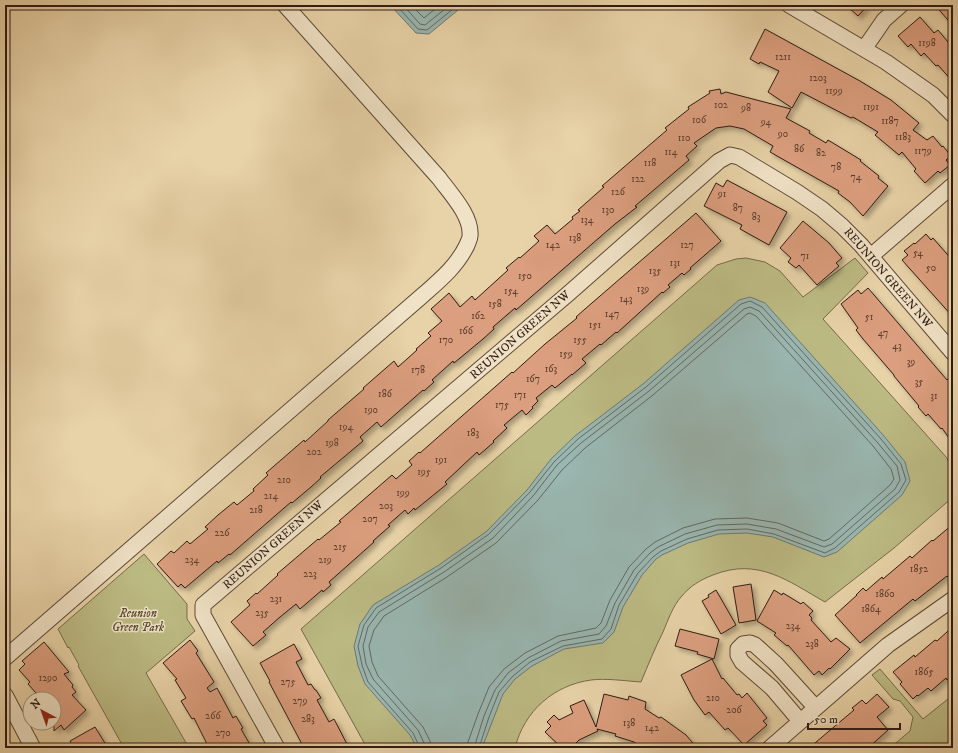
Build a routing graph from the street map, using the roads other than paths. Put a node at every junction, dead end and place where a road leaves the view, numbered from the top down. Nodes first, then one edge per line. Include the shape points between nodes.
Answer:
1 (285, 5) edge
2 (789, 5) edge
3 (901, 5) edge
4 (864, 49) junction
5 (953, 114) edge
6 (953, 185) edge
7 (871, 256) junction
8 (953, 353) edge
9 (953, 599) edge
10 (5, 658) edge
11 (5, 695) edge
12 (816, 708) junction
13 (800, 721) junction
14 (32, 748) edge
15 (277, 748) edge
16 (770, 748) edge

1 - 10 street via 439,178 459,204 468,221 470,237 461,258 423,295
2 - 4 street
3 - 4 street via 884,20
4 - 5 street via 933,95
6 - 7 street
7 - 8 street, REUNION GREEN NW
7 - 15 street, REUNION GREEN NW via 842,226 797,192 739,157 730,155 718,161 568,294 203,605 208,624
9 - 12 street via 888,645
11 - 14 street
12 - 13 street
12 - 13 street via 755,645 743,644 738,649 742,662 772,688
13 - 16 street

